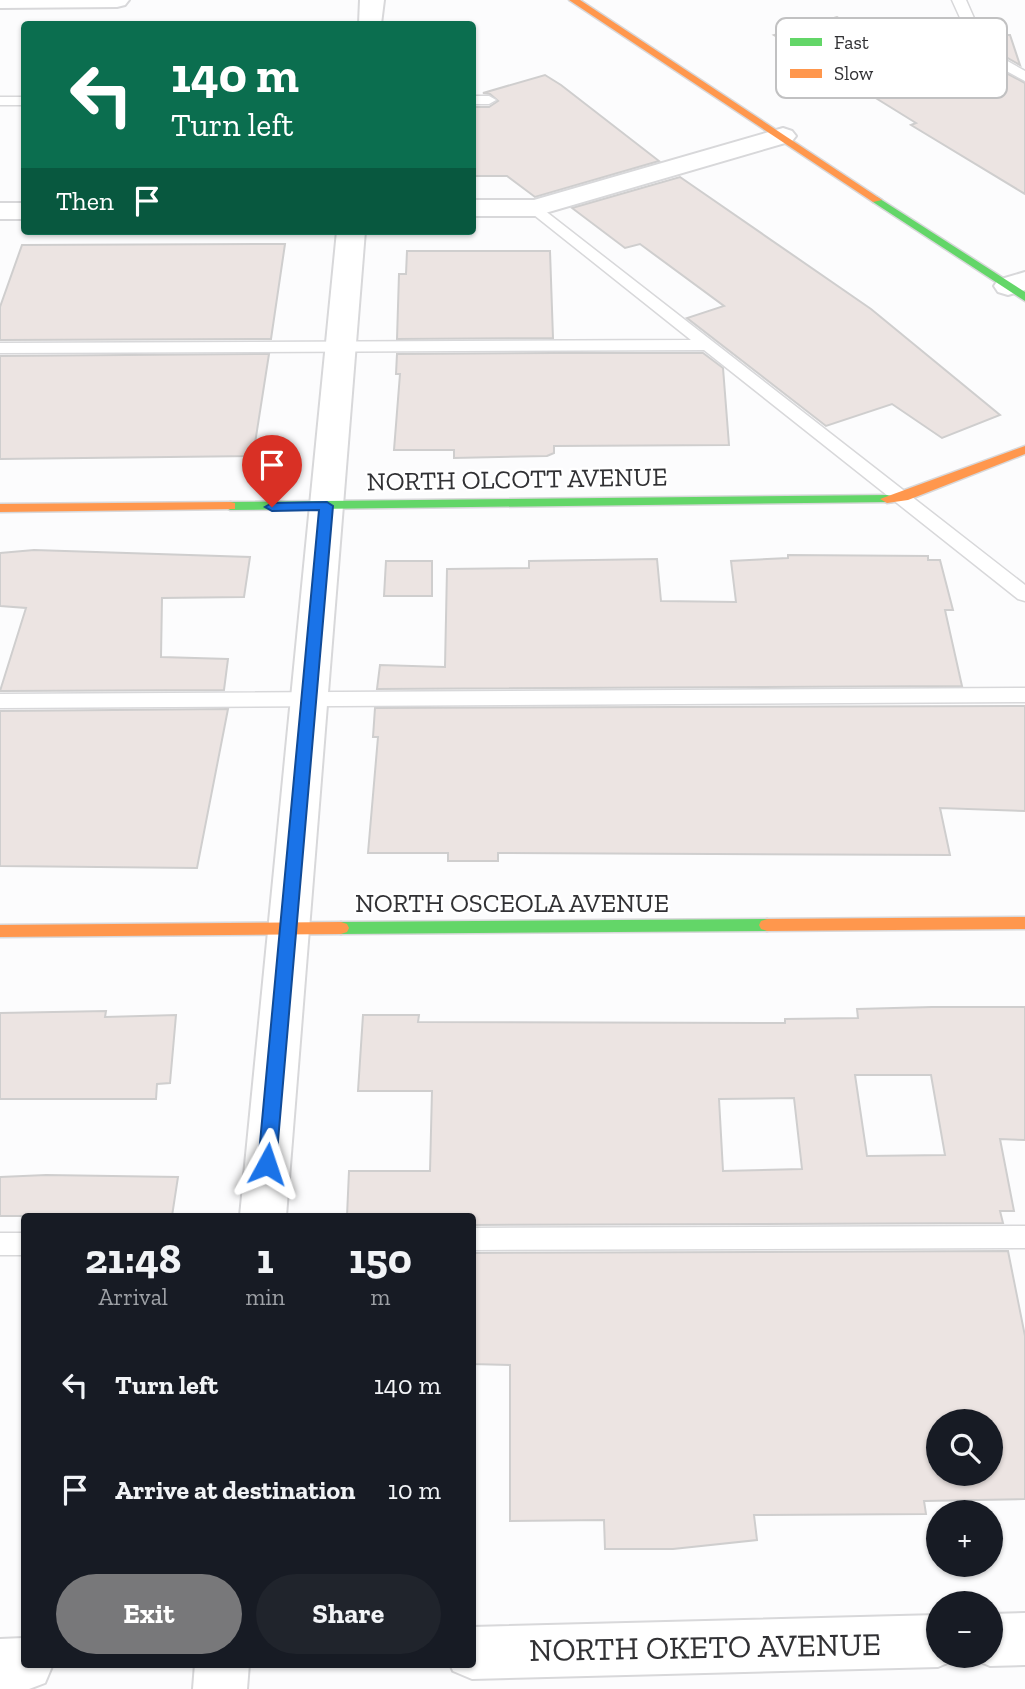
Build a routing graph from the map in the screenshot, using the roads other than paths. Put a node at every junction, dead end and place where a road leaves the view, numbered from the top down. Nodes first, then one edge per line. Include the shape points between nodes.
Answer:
1 (117, 0) edge
2 (372, 0) edge
3 (574, 0) edge
4 (959, 0) edge
5 (0, 1) edge
6 (967, 18) edge
7 (370, 21) edge
8 (1007, 67) edge
9 (1025, 77) edge
10 (476, 100) edge
11 (489, 100) dead end
12 (0, 101) edge
13 (21, 101) edge
14 (783, 136) junction
15 (476, 208) edge
16 (535, 208) junction
17 (0, 211) edge
18 (21, 211) edge
19 (351, 235) edge
20 (1019, 288) edge
21 (709, 345) junction
22 (341, 346) junction
23 (0, 348) edge
24 (1025, 450) edge
25 (903, 497) junction
26 (327, 506) junction
27 (0, 508) edge
28 (1025, 595) edge
29 (1025, 695) edge
30 (309, 698) junction
31 (0, 701) edge
32 (1025, 923) edge
33 (288, 929) junction
34 (0, 931) edge
35 (262, 1213) edge
36 (1025, 1237) edge
37 (476, 1240) edge
38 (0, 1244) edge
39 (21, 1244) edge
40 (1025, 1639) edge
41 (1003, 1640) edge
42 (926, 1642) edge
43 (476, 1653) edge
44 (21, 1664) edge
45 (0, 1665) edge
46 (222, 1668) edge
47 (220, 1689) edge

1 - 5 street
2 - 7 street
3 - 14 street
4 - 6 lane
8 - 9 lane
10 - 11 lane
12 - 13 lane
14 - 16 street
14 - 20 street
15 - 16 street
16 - 21 lane
17 - 18 street
19 - 22 street
21 - 22 lane
21 - 25 lane
22 - 23 lane
22 - 26 street
24 - 25 street, NORTH OLCOTT AVENUE
25 - 26 street, NORTH OLCOTT AVENUE
25 - 28 lane
26 - 27 street, NORTH OLCOTT AVENUE
26 - 30 street
29 - 30 lane
30 - 31 lane
30 - 33 street
32 - 33 street, NORTH OSCEOLA AVENUE
33 - 34 street, NORTH OSCEOLA AVENUE
33 - 35 street
36 - 37 lane
38 - 39 lane
40 - 41 street
42 - 43 street, NORTH OKETO AVENUE
44 - 45 street
46 - 47 street

